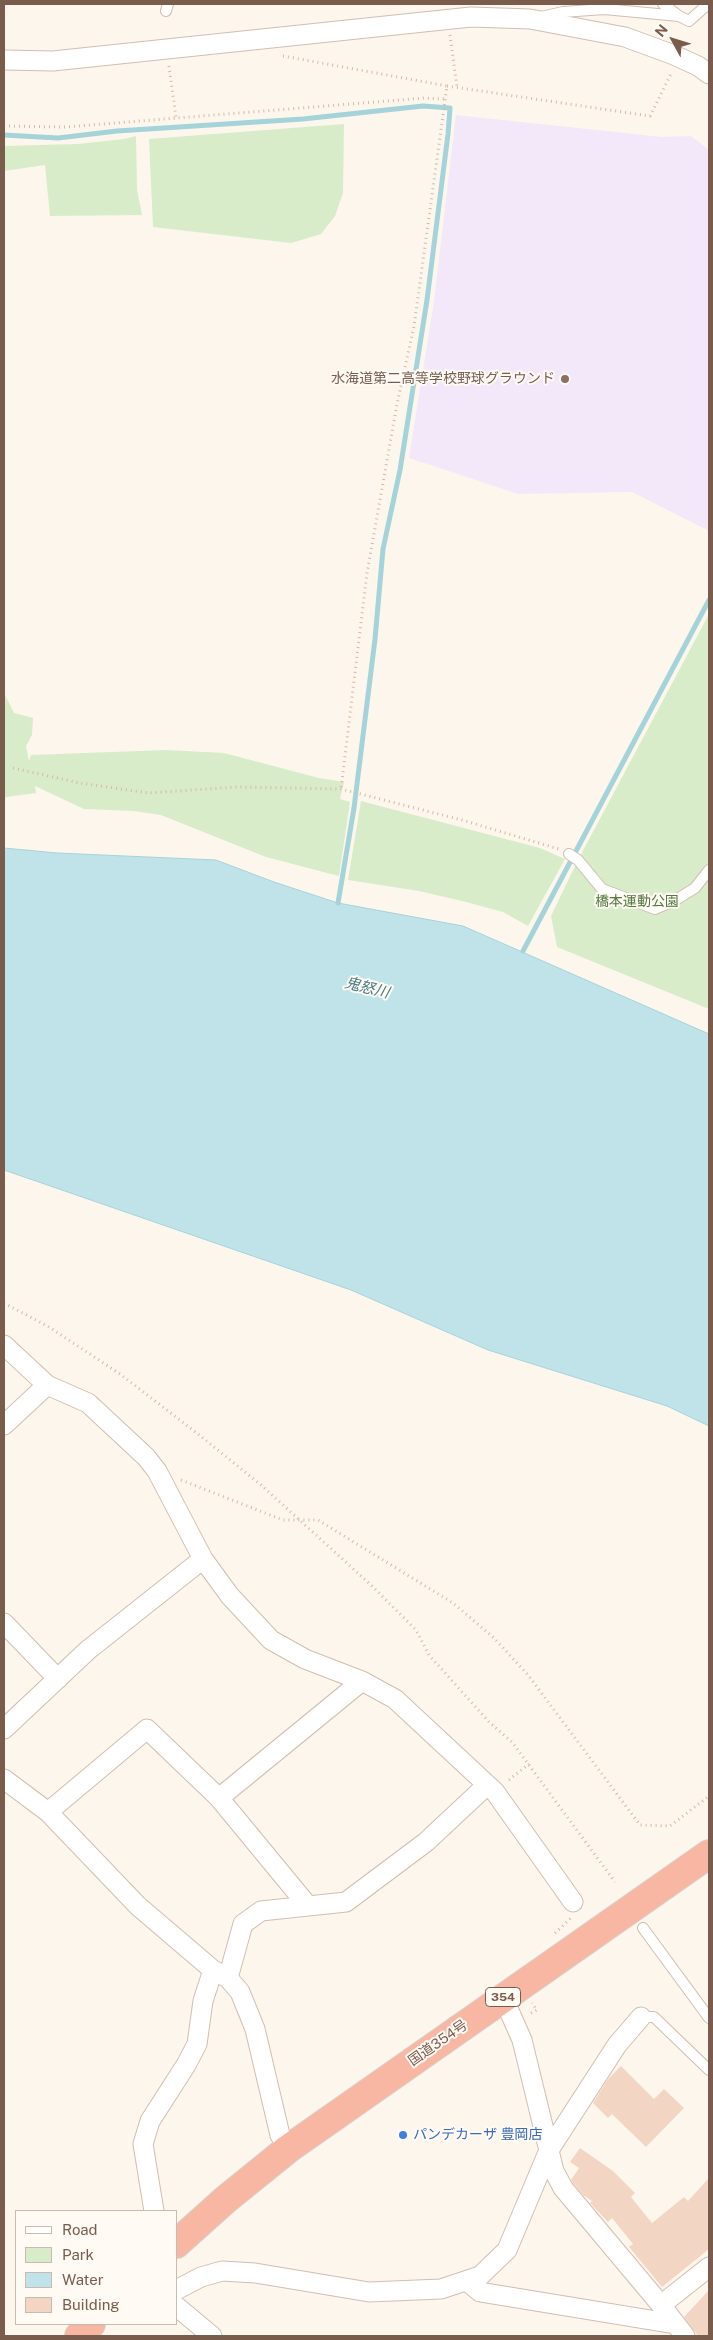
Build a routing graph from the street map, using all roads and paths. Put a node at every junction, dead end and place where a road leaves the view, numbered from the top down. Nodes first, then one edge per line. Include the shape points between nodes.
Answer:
1 (663, 4) edge
2 (708, 4) edge
3 (679, 16) junction
4 (530, 19) junction
5 (448, 20) junction
6 (167, 49) junction
7 (273, 54) dead end
8 (679, 57) junction
9 (4, 60) edge
10 (709, 74) edge
11 (447, 86) junction
12 (457, 87) junction
13 (445, 99) junction
14 (176, 117) junction
15 (4, 126) edge
16 (13, 768) dead end
17 (340, 789) junction
18 (574, 857) joint
19 (709, 870) edge
20 (4, 1303) edge
21 (4, 1345) edge
22 (46, 1385) junction
23 (4, 1425) edge
24 (157, 1471) junction
25 (298, 1520) junction
26 (203, 1560) junction
27 (4, 1623) edge
28 (58, 1679) junction
29 (362, 1681) junction
30 (4, 1729) edge
31 (529, 1764) junction
32 (4, 1779) edge
33 (491, 1789) junction
34 (709, 1796) edge
35 (219, 1798) junction
36 (48, 1812) junction
37 (709, 1854) edge
38 (615, 1882) dead end
39 (573, 1902) dead end
40 (308, 1906) junction
41 (643, 1928) dead end
42 (221, 1974) junction
43 (504, 1997) junction
44 (537, 2010) dead end
45 (531, 2013) dead end
46 (641, 2018) joint
47 (709, 2018) edge
48 (709, 2070) edge
49 (288, 2148) junction
50 (549, 2150) junction
51 (154, 2210) edge
52 (178, 2242) edge
53 (709, 2267) edge
54 (467, 2280) junction
55 (178, 2289) edge
56 (661, 2305) junction
57 (178, 2308) edge
58 (680, 2330) edge
59 (212, 2336) edge

1 - 3 lane
2 - 3 lane via 689,21
3 - 4 lane via 604,9 563,12
4 - 5 street via 471,17
4 - 8 street via 625,37
5 - 6 street
5 - 12 path
6 - 9 street via 53,61
6 - 14 path
7 - 11 path
8 - 10 street
8 - 12 path via 650,116
11 - 12 path
11 - 13 path
13 - 14 path
13 - 17 path via 414,326 367,573
14 - 15 path via 66,127
16 - 17 path via 148,793 237,787
17 - 18 path via 538,841
18 - 19 lane via 602,889 655,909 695,888
20 - 25 path via 49,1327 120,1374 205,1439
21 - 22 street
22 - 23 street
22 - 24 street via 88,1403
24 - 25 path via 283,1520
24 - 26 street
25 - 31 path via 416,1630 429,1655
25 - 34 path via 318,1520 453,1603 494,1638 528,1675 640,1825 670,1826
26 - 28 street via 88,1650
26 - 29 street via 230,1596 271,1640 305,1659
27 - 28 street
28 - 30 street
29 - 33 street via 395,1700
29 - 35 street
31 - 33 path
31 - 38 path
32 - 36 street
33 - 39 street
33 - 40 street via 346,1902
35 - 36 street via 147,1729
35 - 40 street
36 - 42 street via 138,1906
37 - 43 highway, 国道354号 / 354
40 - 42 street via 261,1911 243,1924
41 - 47 lane
42 - 49 street via 240,1992 255,2029 280,2135
42 - 51 street via 203,2001 197,2044 150,2122 143,2144
43 - 49 highway, 国道354号 / 354
43 - 50 street via 522,2040
44 - 45 path
46 - 48 lane via 654,2017
46 - 50 street via 617,2045
49 - 52 highway, 国道354号 / 354
50 - 54 street via 508,2250 480,2276
50 - 56 street via 554,2171 563,2188
53 - 56 street
54 - 55 street via 441,2289 369,2292 255,2272 222,2271
54 - 58 street via 480,2292
56 - 58 street
57 - 59 street

